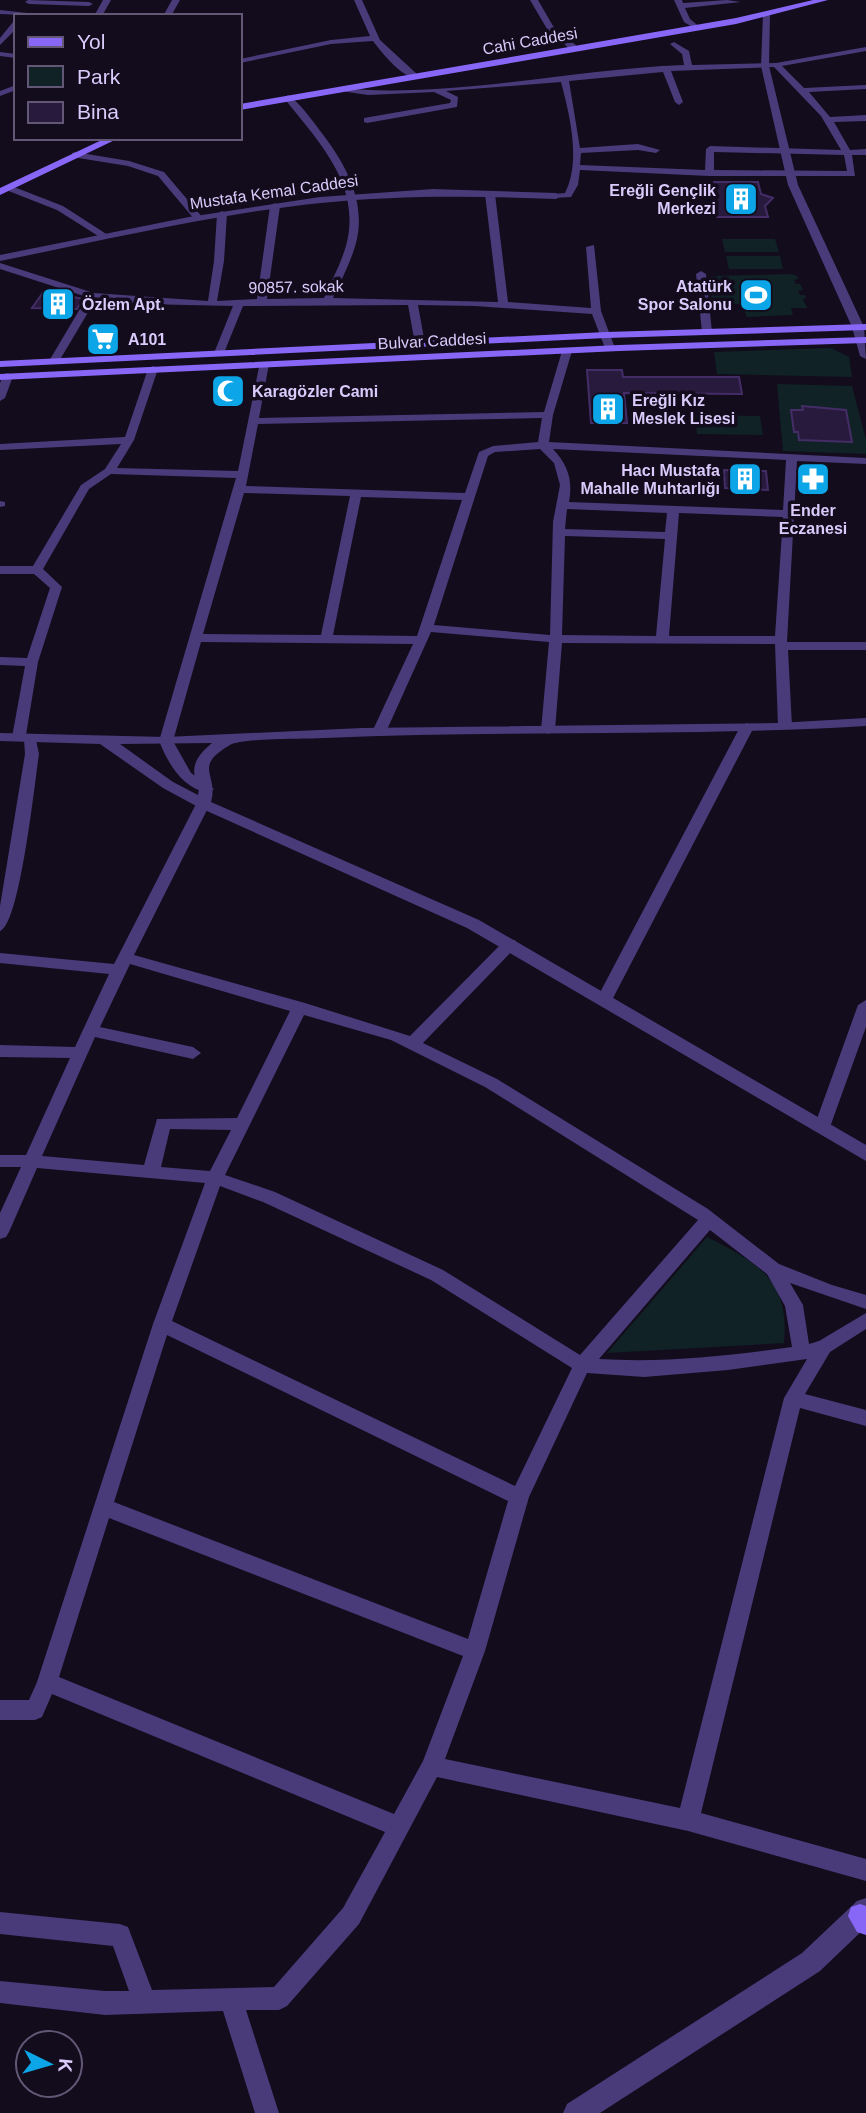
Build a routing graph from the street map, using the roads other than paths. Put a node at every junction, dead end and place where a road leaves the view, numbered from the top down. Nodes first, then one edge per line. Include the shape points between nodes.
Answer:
1 (358, 0) edge
2 (534, 0) edge
3 (771, 0) edge
4 (824, 0) edge
5 (30, 1) edge
6 (757, 1) edge
7 (737, 2) dead end
8 (680, 3) edge
9 (89, 4) dead end
10 (799, 7) junction
11 (0, 12) edge
12 (22, 14) edge
13 (766, 15) junction
14 (742, 20) junction
15 (14, 26) edge
16 (697, 28) junction
17 (374, 38) junction
18 (0, 44) edge
19 (674, 44) dead end
20 (575, 49) junction
21 (866, 49) edge
22 (242, 61) edge
23 (770, 65) junction
24 (688, 68) junction
25 (666, 69) junction
26 (415, 77) junction
27 (565, 79) junction
28 (866, 87) edge
29 (435, 89) junction
30 (338, 90) junction
31 (804, 90) junction
32 (288, 99) junction
33 (679, 102) dead end
34 (242, 107) edge
35 (866, 118) edge
36 (367, 120) dead end
37 (828, 120) junction
38 (109, 140) edge
39 (656, 150) dead end
40 (575, 151) junction
41 (866, 152) edge
42 (787, 153) junction
43 (846, 153) junction
44 (75, 155) junction
45 (575, 167) junction
46 (709, 173) junction
47 (852, 174) junction
48 (866, 174) edge
49 (791, 175) junction
50 (4, 190) edge
51 (490, 194) junction
52 (556, 196) joint
53 (353, 197) junction
54 (275, 206) junction
55 (222, 214) junction
56 (198, 218) junction
57 (106, 237) junction
58 (591, 247) dead end
59 (0, 258) edge
60 (0, 267) edge
61 (701, 274) dead end
62 (93, 296) junction
63 (327, 302) junction
64 (239, 303) junction
65 (261, 303) junction
66 (413, 303) junction
67 (212, 304) junction
68 (503, 305) junction
69 (596, 311) junction
70 (862, 327) edge
71 (707, 332) junction
72 (606, 335) junction
73 (864, 340) edge
74 (420, 344) junction
75 (610, 348) junction
76 (567, 351) junction
77 (219, 353) junction
78 (866, 356) edge
79 (54, 361) junction
80 (0, 364) edge
81 (264, 364) junction
82 (153, 369) junction
83 (4, 376) edge
84 (0, 398) edge
85 (548, 415) junction
86 (253, 421) junction
87 (129, 440) junction
88 (543, 445) junction
89 (0, 447) edge
90 (792, 457) junction
91 (866, 461) edge
92 (108, 471) junction
93 (243, 475) junction
94 (239, 489) junction
95 (356, 493) junction
96 (469, 497) junction
97 (562, 505) junction
98 (673, 511) junction
99 (790, 514) junction
100 (559, 532) junction
101 (671, 536) junction
102 (0, 570) edge
103 (37, 570) junction
104 (424, 634) junction
105 (196, 638) junction
106 (326, 639) junction
107 (556, 639) junction
108 (662, 639) junction
109 (782, 643) junction
110 (866, 646) edge
111 (0, 661) edge
112 (32, 662) junction
113 (866, 722) edge
114 (785, 726) junction
115 (747, 727) junction
116 (548, 730) junction
117 (379, 732) junction
118 (0, 737) edge
119 (24, 738) junction
120 (230, 738) junction
121 (103, 739) junction
122 (166, 741) junction
123 (205, 796) junction
124 (0, 926) edge
125 (510, 944) junction
126 (0, 958) edge
127 (122, 963) junction
128 (604, 1000) junction
129 (300, 1007) junction
130 (865, 1009) edge
131 (90, 1030) junction
132 (412, 1044) junction
133 (0, 1051) edge
134 (80, 1053) junction
135 (193, 1053) dead end
136 (242, 1124) junction
137 (822, 1127) junction
138 (866, 1154) edge
139 (0, 1161) edge
140 (32, 1161) junction
141 (151, 1172) junction
142 (215, 1178) junction
143 (709, 1219) junction
144 (0, 1232) edge
145 (773, 1269) junction
146 (866, 1302) edge
147 (866, 1320) edge
148 (162, 1324) junction
149 (824, 1347) junction
150 (802, 1353) junction
151 (582, 1365) junction
152 (793, 1398) junction
153 (866, 1418) edge
154 (519, 1497) junction
155 (103, 1507) junction
156 (475, 1651) junction
157 (47, 1682) junction
158 (0, 1710) edge
159 (432, 1766) junction
160 (688, 1820) junction
161 (400, 1827) junction
162 (866, 1870) edge
163 (864, 1916) edge
164 (0, 1923) edge
165 (0, 1992) edge
166 (231, 1999) junction
167 (145, 2002) junction
168 (267, 2113) edge
169 (576, 2113) edge

1 - 17 street
2 - 20 street via 550,27
3 - 10 main road
4 - 10 main road, Cahi Caddesi
5 - 9 street
5 - 12 street
6 - 14 main road via 756,11
7 - 8 street
8 - 16 street via 687,20
10 - 13 main road, Cahi Caddesi
11 - 12 street
13 - 14 main road, Cahi Caddesi
13 - 23 street
14 - 16 main road, Cahi Caddesi
15 - 18 street
16 - 20 main road, Cahi Caddesi
17 - 22 street
17 - 26 street
19 - 24 street via 686,53
20 - 26 main road, Cahi Caddesi
21 - 23 street
23 - 24 street
23 - 31 street
23 - 42 street
24 - 25 street
25 - 27 street
25 - 33 street
26 - 30 main road, Cahi Caddesi
27 - 29 street
27 - 40 street
28 - 31 street
29 - 30 street
29 - 36 street via 454,99 454,105
30 - 32 main road, Cahi Caddesi
31 - 37 street
32 - 34 main road, Cahi Caddesi
32 - 53 street via 342,165
35 - 37 street
37 - 43 street
38 - 44 main road
39 - 40 street
40 - 45 street
41 - 43 street
42 - 43 street
42 - 46 street via 709,149
42 - 49 street
43 - 47 street
44 - 50 main road
44 - 56 street via 161,174
45 - 46 street
45 - 52 street via 573,189 568,195
46 - 49 street
47 - 48 street
47 - 49 street
49 - 70 street
50 - 57 street via 43,198
51 - 52 street, Mustafa Kemal Caddesi
51 - 53 street, Mustafa Kemal Caddesi
51 - 68 street
53 - 54 street, Mustafa Kemal Caddesi
53 - 63 street via 353,237
54 - 55 street, Mustafa Kemal Caddesi
54 - 65 street
55 - 56 street, Mustafa Kemal Caddesi
55 - 67 street
56 - 57 street, Mustafa Kemal Caddesi
57 - 59 street, Mustafa Kemal Caddesi
58 - 69 street
60 - 62 street, 90857. sokak
61 - 71 street
62 - 67 street, 90857. sokak
62 - 79 street
63 - 65 street, 90857. sokak
63 - 66 street, 90857. sokak
64 - 65 street, 90857. sokak
64 - 67 street, 90857. sokak
64 - 77 street
66 - 68 street, 90857. sokak
66 - 74 street
68 - 69 street, 90857. sokak
69 - 72 street
70 - 71 main road
70 - 73 street
71 - 72 main road
72 - 74 main road
72 - 75 street
73 - 75 main road, Bulvar Caddesi
73 - 78 street
74 - 77 main road
75 - 76 main road, Bulvar Caddesi
76 - 81 main road, Bulvar Caddesi
76 - 85 street
77 - 79 main road
79 - 80 main road
81 - 82 main road, Bulvar Caddesi
81 - 86 street
82 - 83 main road, Bulvar Caddesi
82 - 87 street
83 - 84 street
85 - 86 street
85 - 88 street
86 - 93 street
87 - 89 street
87 - 92 street
88 - 90 street
88 - 96 street via 483,454
88 - 97 street via 564,473
90 - 91 street
90 - 99 street
92 - 93 street
92 - 103 street via 85,487
93 - 94 street
94 - 95 street
94 - 105 street
95 - 96 street
95 - 106 street
96 - 104 street
97 - 98 street
97 - 100 street
98 - 99 street
98 - 101 street
99 - 109 street
100 - 101 street
100 - 107 street
101 - 108 street
102 - 103 street
103 - 112 street via 56,587
104 - 106 street
104 - 107 street
104 - 117 street
105 - 106 street
105 - 122 street
107 - 108 street
107 - 116 street
108 - 109 street
109 - 110 street
109 - 114 street
111 - 112 street
112 - 119 street
113 - 114 street
114 - 115 street
115 - 116 street
115 - 128 street
116 - 117 street
117 - 120 street
118 - 119 street
119 - 121 street
119 - 124 street via 32,754 10,898
120 - 122 street
120 - 123 street via 202,762
121 - 122 street
121 - 123 street via 168,785
122 - 123 street via 176,764
123 - 125 street
123 - 127 street
125 - 128 street
125 - 132 street
126 - 127 street
127 - 129 street
127 - 131 street
128 - 137 street
129 - 132 street
129 - 136 street
130 - 137 street
131 - 134 street
131 - 135 street
132 - 143 street via 491,1083
133 - 134 street
134 - 140 street
136 - 141 street via 163,1124
136 - 142 street
137 - 138 street
139 - 140 street
140 - 141 street
140 - 144 street
141 - 142 street
142 - 148 street
142 - 151 street via 269,1197 437,1275
143 - 145 street
143 - 151 street
145 - 146 street
145 - 150 street via 794,1305
147 - 149 street
148 - 154 street
148 - 155 street
149 - 150 street
149 - 152 street
150 - 151 street via 644,1369
151 - 154 street
152 - 153 street
152 - 160 street
154 - 156 street
155 - 156 street
155 - 157 street
156 - 159 street
157 - 158 street via 35,1710
157 - 161 street
159 - 160 street
159 - 161 street
160 - 162 street
161 - 166 street via 351,1916 279,1998
163 - 169 street via 811,1962
164 - 167 street via 120,1935
165 - 167 street via 105,2003
166 - 167 street
166 - 168 street

